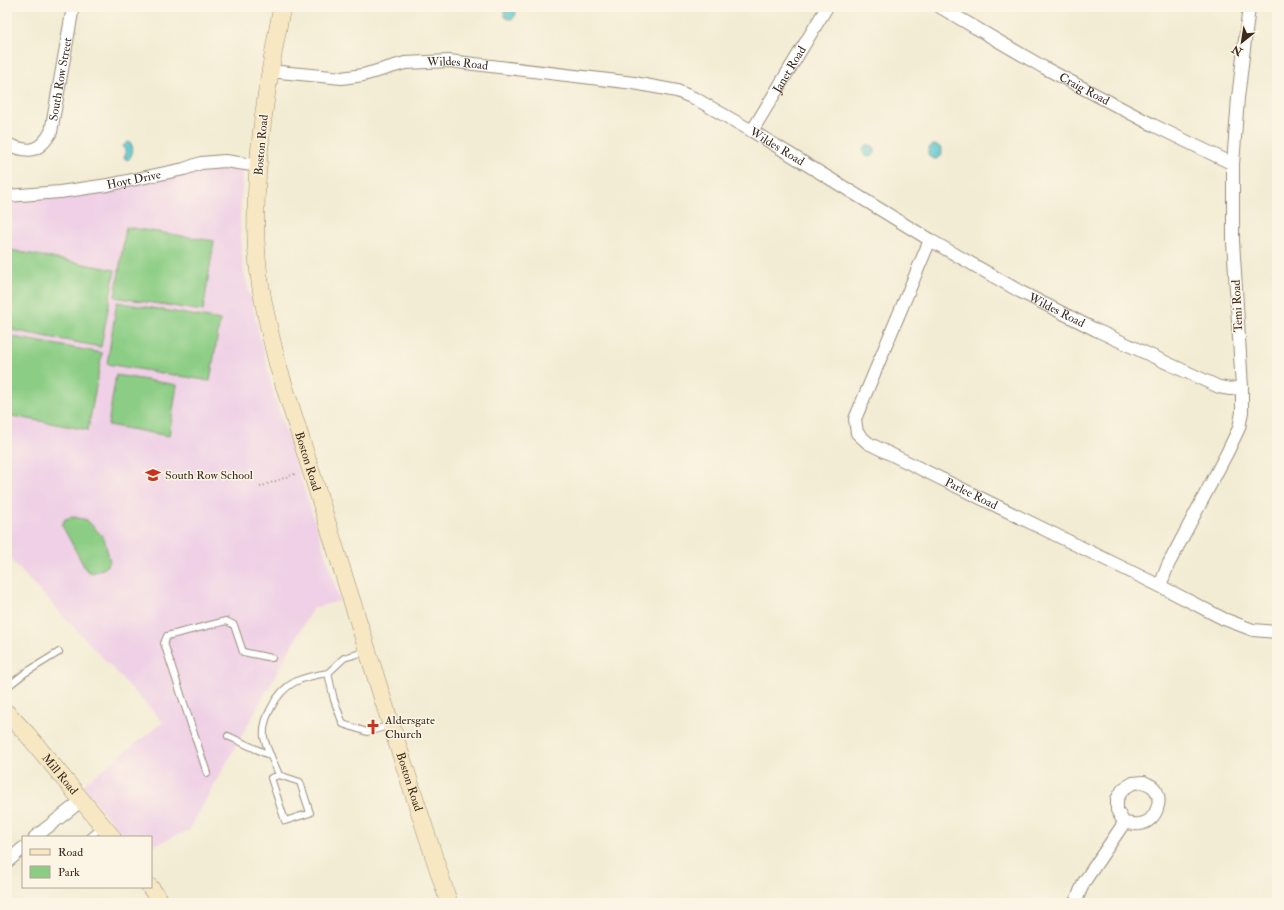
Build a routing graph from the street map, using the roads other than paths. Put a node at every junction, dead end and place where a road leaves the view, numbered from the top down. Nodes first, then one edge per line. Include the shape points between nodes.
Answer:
1 (73, 7) edge
2 (282, 7) edge
3 (827, 7) edge
4 (940, 7) edge
5 (1249, 7) edge
6 (269, 71) junction
7 (752, 131) junction
8 (7, 144) edge
9 (1233, 164) junction
10 (259, 166) junction
11 (7, 196) edge
12 (930, 240) junction
13 (1242, 387) junction
14 (1160, 586) junction
15 (1277, 632) edge
16 (368, 650) junction
17 (59, 652) dead end
18 (272, 658) dead end
19 (328, 673) junction
20 (7, 687) edge
21 (7, 713) edge
22 (391, 725) junction
23 (228, 736) dead end
24 (271, 756) junction
25 (207, 773) dead end
26 (279, 774) junction
27 (81, 801) junction
28 (1124, 823) dead end
29 (108, 832) edge
30 (36, 836) edge
31 (94, 836) edge
32 (22, 849) edge
33 (7, 862) edge
34 (151, 888) edge
35 (162, 903) edge
36 (449, 903) edge
37 (1075, 903) edge

1 - 8 street, South Row Street via 51,132 37,149 21,150
2 - 6 main road, Boston Road
3 - 7 street, Janet Road
4 - 9 street, Craig Road via 1043,67
5 - 9 street, Temi Road
6 - 7 street, Wildes Road via 342,78 405,63 450,61 634,83 690,96
6 - 10 main road, Boston Road
7 - 12 street, Wildes Road
9 - 13 street, Temi Road via 1233,241
10 - 11 street, Hoyt Drive via 225,161 201,163 108,185
10 - 16 main road, Boston Road via 256,239 266,319 278,366
12 - 13 street, Wildes Road via 1021,292 1104,334 1219,387
12 - 14 street, Parlee Road via 855,419 857,433 868,443
13 - 14 street, Temi Road via 1239,428 1168,565
14 - 15 street, Parlee Road via 1224,619 1253,630
16 - 19 lane via 344,658
16 - 22 main road, Boston Road
17 - 20 lane
18 - 25 lane via 243,652 234,625 226,621 166,636 164,643
19 - 22 lane via 343,724 367,732
19 - 24 lane via 310,676 290,684 277,696 265,720 264,738
21 - 27 main road, Mill Road
22 - 36 main road, Boston Road
23 - 24 lane
24 - 26 lane
26 - 26 lane via 271,778 285,821 310,813 300,782
27 - 29 main road, Mill Road
27 - 30 street
28 - 37 street via 1084,882
29 - 31 lane
32 - 33 street
34 - 35 main road

